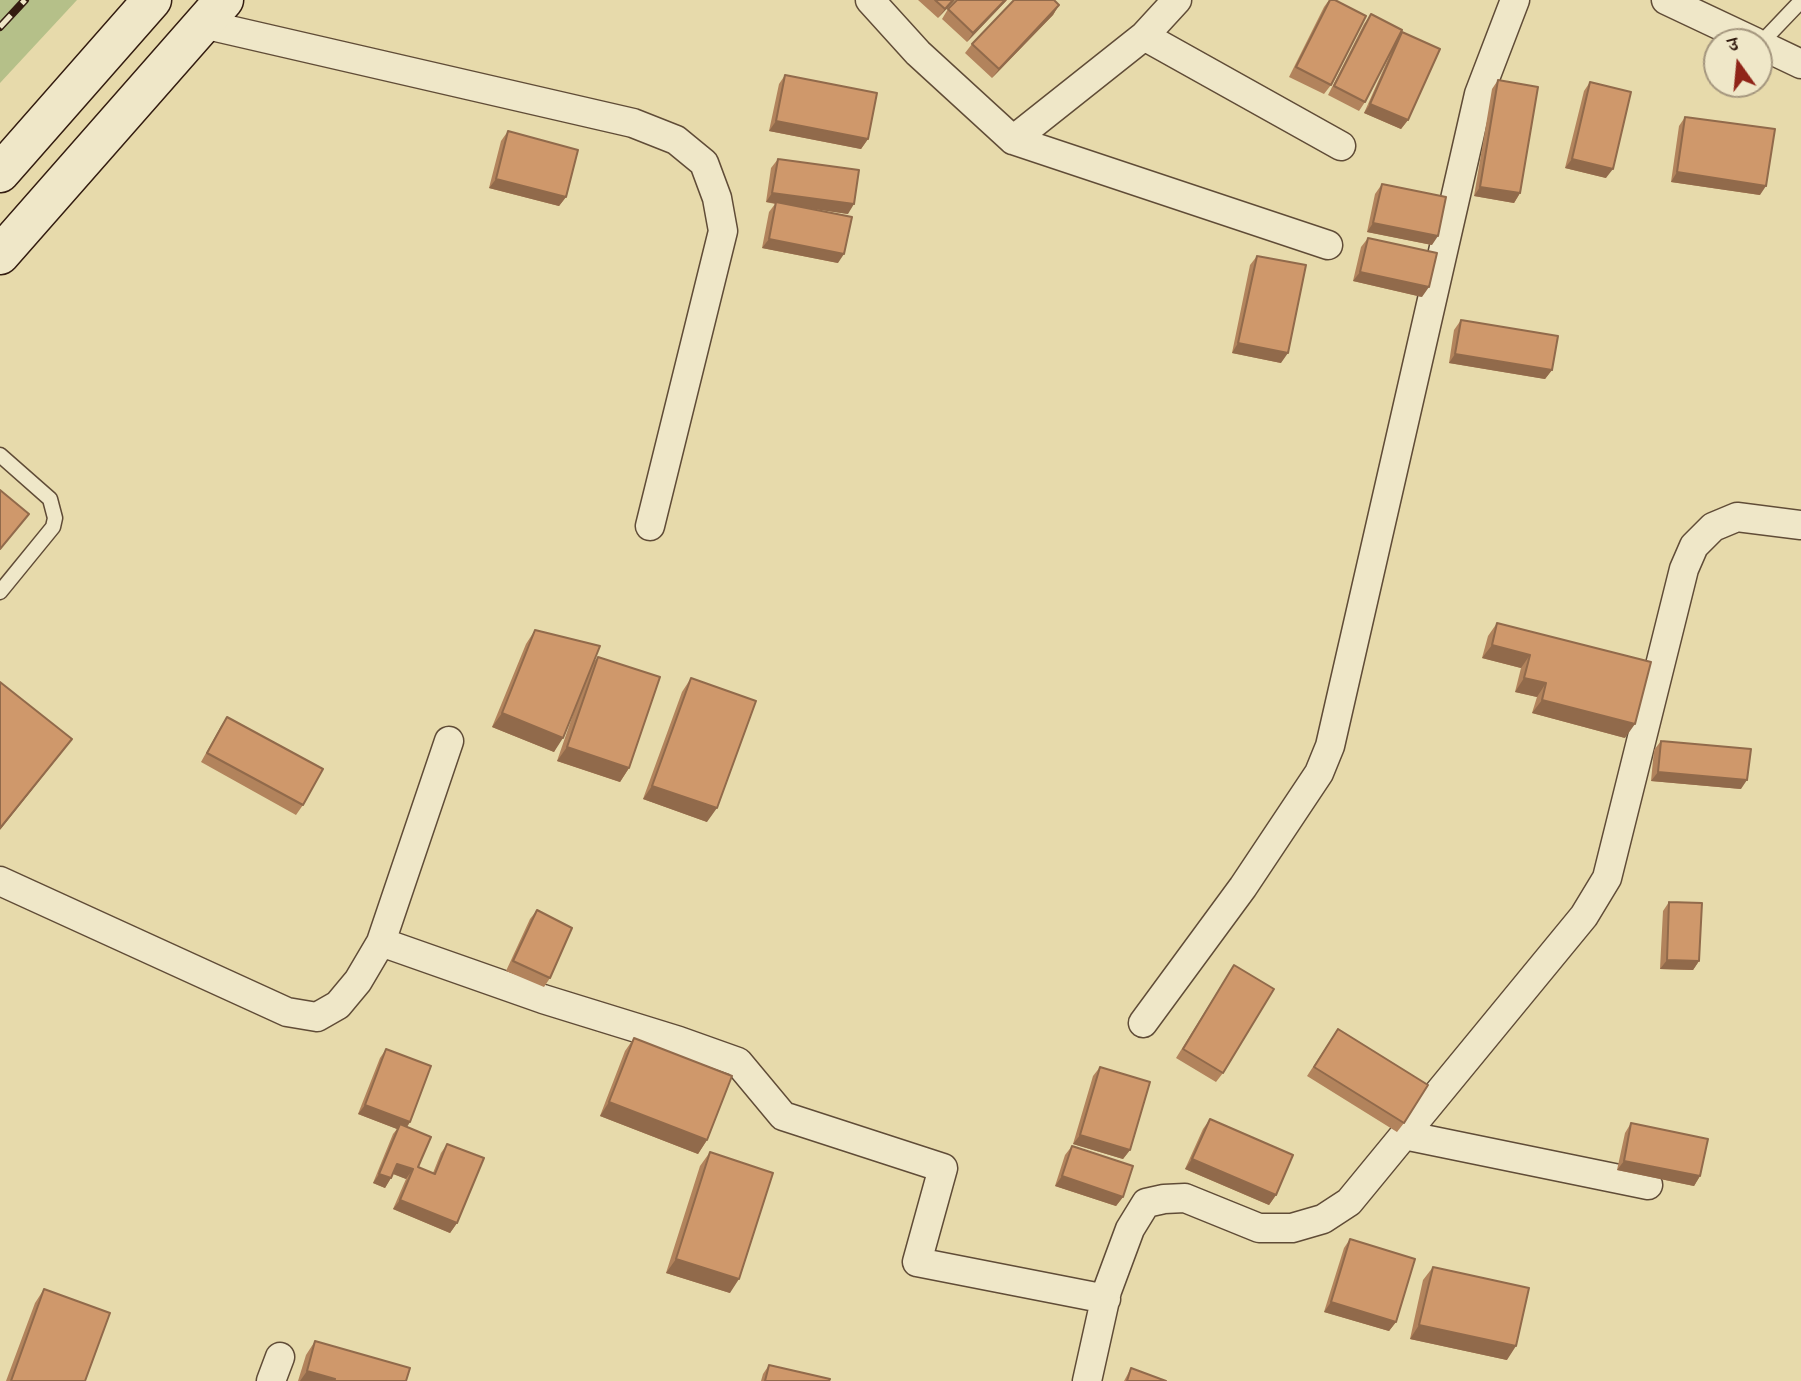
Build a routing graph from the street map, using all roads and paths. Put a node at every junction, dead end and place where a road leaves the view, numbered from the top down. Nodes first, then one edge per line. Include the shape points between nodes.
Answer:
1 (152, 0) edge
2 (870, 0) edge
3 (1177, 0) edge
4 (1515, 0) edge
5 (1666, 0) edge
6 (1801, 1) edge
7 (213, 12) edge
8 (1726, 28) edge
9 (1773, 28) edge
10 (1144, 36) junction
11 (1773, 50) edge
12 (1801, 64) edge
13 (1013, 141) junction
14 (1340, 146) dead end
15 (0, 173) edge
16 (1328, 245) dead end
17 (0, 256) edge
18 (0, 455) edge
19 (1801, 525) edge
20 (650, 526) dead end
21 (0, 592) edge
22 (449, 741) dead end
23 (0, 881) edge
24 (381, 942) junction
25 (1143, 1023) dead end
26 (1404, 1135) junction
27 (1648, 1185) edge
28 (1106, 1299) junction
29 (1087, 1381) edge

1 - 15 main road
2 - 13 street
3 - 10 street
4 - 25 street via 1479,94 1330,747 1319,773 1250,876
5 - 8 street
6 - 9 lane
7 - 17 main road
7 - 20 street via 633,123 676,140 704,163 723,231
10 - 13 street
10 - 14 street
11 - 12 street
13 - 16 street
18 - 21 lane via 50,499 55,518 53,527
19 - 26 street via 1737,517 1713,527 1694,546 1684,569 1606,878 1584,916
22 - 24 street
23 - 24 street via 286,1012 317,1017 338,1005
24 - 28 street via 738,1062 783,1116 943,1168 917,1262
26 - 27 street
26 - 28 street via 1349,1202 1323,1219 1292,1228 1259,1228 1185,1198 1146,1203 1130,1229
28 - 29 street

